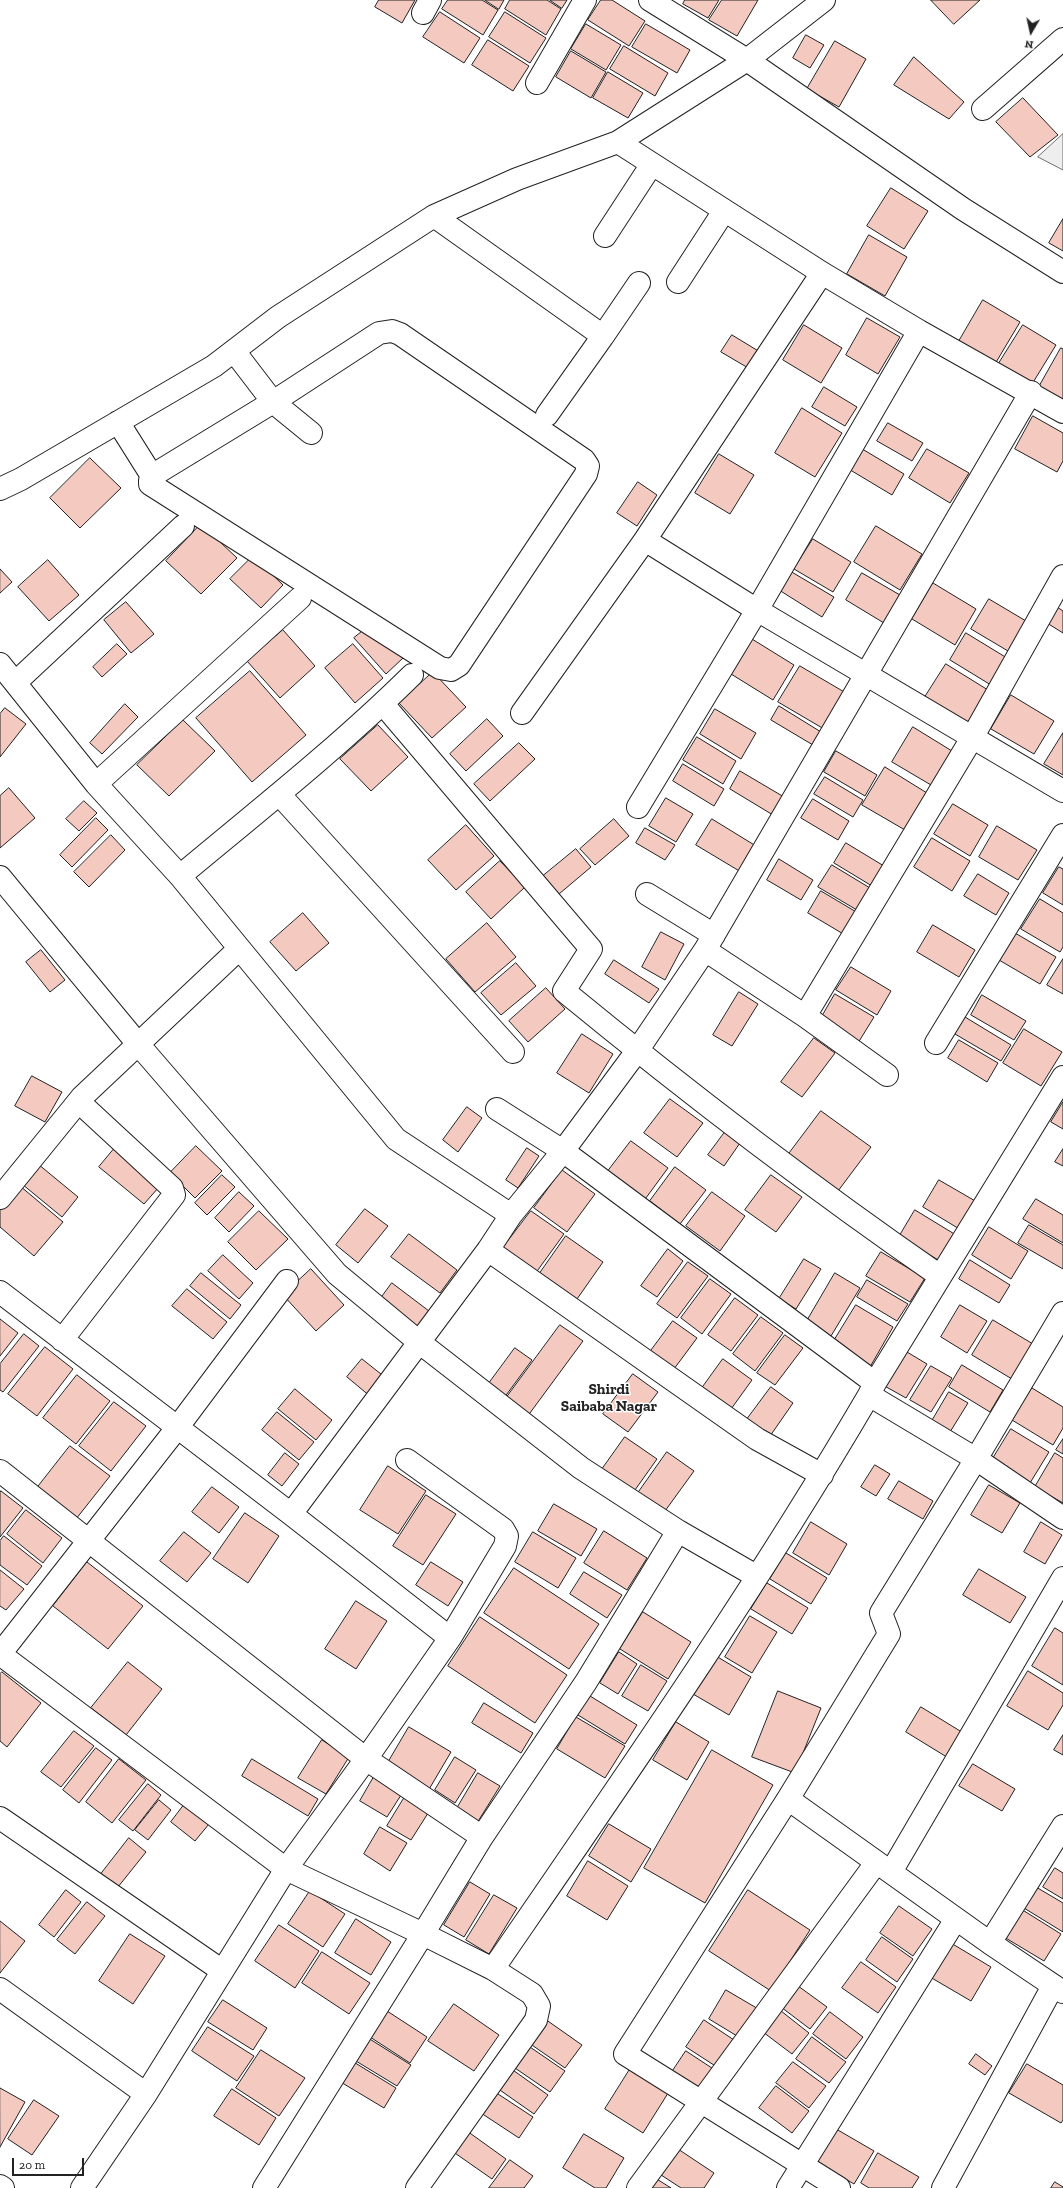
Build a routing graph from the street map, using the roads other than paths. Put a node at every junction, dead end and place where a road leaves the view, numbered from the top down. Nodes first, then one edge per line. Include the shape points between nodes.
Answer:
1 (585, 0) edge
2 (650, 0) edge
3 (824, 0) edge
4 (1063, 40) edge
5 (747, 60) junction
6 (537, 82) dead end
7 (983, 109) dead end
8 (618, 142) junction
9 (652, 164) junction
10 (724, 211) junction
11 (434, 216) junction
12 (605, 236) dead end
13 (1063, 272) edge
14 (822, 273) junction
15 (678, 282) dead end
16 (639, 283) dead end
17 (919, 331) junction
18 (603, 336) junction
19 (234, 351) junction
20 (1031, 392) junction
21 (273, 402) junction
22 (1063, 412) edge
23 (546, 415) dead end
24 (118, 422) junction
25 (311, 433) dead end
26 (152, 476) junction
27 (0, 489) edge
28 (183, 526) dead end
29 (645, 540) junction
30 (1063, 576) edge
31 (300, 598) dead end
32 (757, 610) junction
33 (0, 664) edge
34 (868, 674) junction
35 (412, 675) dead end
36 (16, 682) junction
37 (382, 704) junction
38 (522, 713) dead end
39 (972, 738) junction
40 (96, 784) junction
41 (1063, 791) edge
42 (279, 794) junction
43 (638, 807) dead end
44 (1063, 835) edge
45 (180, 876) junction
46 (0, 877) edge
47 (647, 894) dead end
48 (709, 943) junction
49 (239, 949) junction
50 (805, 1016) junction
51 (936, 1043) dead end
52 (138, 1044) junction
53 (637, 1051) junction
54 (513, 1052) dead end
55 (887, 1075) dead end
56 (1063, 1078) edge
57 (79, 1102) junction
58 (497, 1109) dead end
59 (563, 1151) junction
60 (0, 1198) edge
61 (510, 1215) junction
62 (488, 1250) junction
63 (940, 1276) junction
64 (287, 1281) dead end
65 (0, 1292) edge
66 (1063, 1313) edge
67 (62, 1340) junction
68 (419, 1342) junction
69 (872, 1389) junction
70 (177, 1428) junction
71 (976, 1459) junction
72 (407, 1460) dead end
73 (0, 1471) edge
74 (822, 1476) junction
75 (291, 1514) junction
76 (1063, 1518) edge
77 (678, 1531) junction
78 (88, 1540) junction
79 (756, 1576) junction
80 (1063, 1578) edge
81 (450, 1638) junction
82 (0, 1654) edge
83 (366, 1759) junction
84 (788, 1799) junction
85 (0, 1818) edge
86 (1063, 1826) edge
87 (482, 1837) junction
88 (884, 1867) junction
89 (286, 1869) junction
90 (956, 1919) junction
91 (423, 1934) junction
92 (990, 1943) junction
93 (492, 1969) junction
94 (221, 1970) junction
95 (0, 1989) edge
96 (1058, 1989) edge
97 (146, 2094) junction
98 (702, 2102) junction
99 (802, 2167) junction
100 (0, 2186) edge
101 (3, 2188) edge
102 (82, 2188) edge
103 (264, 2188) edge
104 (417, 2188) edge
105 (638, 2188) edge
106 (788, 2188) edge
107 (839, 2188) edge
108 (943, 2188) edge

1 - 6 street
2 - 5 street
3 - 5 street
4 - 7 street
5 - 8 street
5 - 13 street via 963,209
8 - 9 street
8 - 11 street via 517,179
9 - 10 street
9 - 12 street
10 - 14 street
10 - 15 street
11 - 18 street
11 - 19 street via 278,317
14 - 17 street
14 - 29 street
16 - 18 street
17 - 20 street
17 - 32 street
18 - 23 street
19 - 21 street
19 - 24 street via 214,366
20 - 22 street
20 - 34 street
21 - 25 street
21 - 26 street
21 - 26 street via 379,333 392,331 584,460 588,466 586,474 459,665 451,670 440,668 152,487
24 - 26 street
24 - 27 street
28 - 36 street
29 - 32 street
29 - 38 street
30 - 39 street
31 - 40 street
32 - 34 street
32 - 43 street
33 - 36 street
34 - 39 street
34 - 48 street
35 - 37 street
36 - 40 street
37 - 42 street
37 - 53 street via 591,949 564,991
39 - 41 street
39 - 50 street
40 - 45 street
42 - 45 street
42 - 54 street
44 - 51 street
45 - 49 street
46 - 52 street
47 - 48 street
48 - 50 street
48 - 53 street
49 - 52 street
49 - 61 street via 396,1139
50 - 55 street
52 - 57 street
52 - 68 street via 337,1274
53 - 59 street
53 - 63 street via 848,1213
56 - 63 street
57 - 60 street
57 - 67 street via 172,1188 174,1195
58 - 59 street
59 - 61 street
59 - 69 street
61 - 62 street
62 - 68 street
62 - 74 street via 757,1439
63 - 69 street
64 - 70 street
65 - 67 street
66 - 71 street
67 - 70 street
68 - 75 street
68 - 77 street via 581,1468
69 - 71 street
69 - 74 street
70 - 75 street
70 - 78 street
71 - 76 street
71 - 84 street via 881,1613 889,1634
72 - 81 street via 503,1529 507,1536 506,1546
73 - 78 street
74 - 79 street
75 - 81 street
77 - 79 street
77 - 87 street via 586,1682
78 - 82 street
78 - 83 street
79 - 93 street via 658,1729
80 - 88 street
81 - 83 street
82 - 89 street
83 - 87 street
83 - 89 street
84 - 88 street
84 - 98 street via 625,2054
85 - 94 street
86 - 92 street
87 - 91 street
88 - 90 street
88 - 98 street
89 - 91 street
89 - 94 street
90 - 92 street
90 - 99 street
91 - 93 street
91 - 103 street
92 - 96 street
93 - 104 street via 532,1994 539,2006 536,2020
94 - 97 street
95 - 97 street
96 - 108 street
97 - 102 street
98 - 99 street
98 - 105 street
99 - 106 street
99 - 107 street
100 - 101 street

